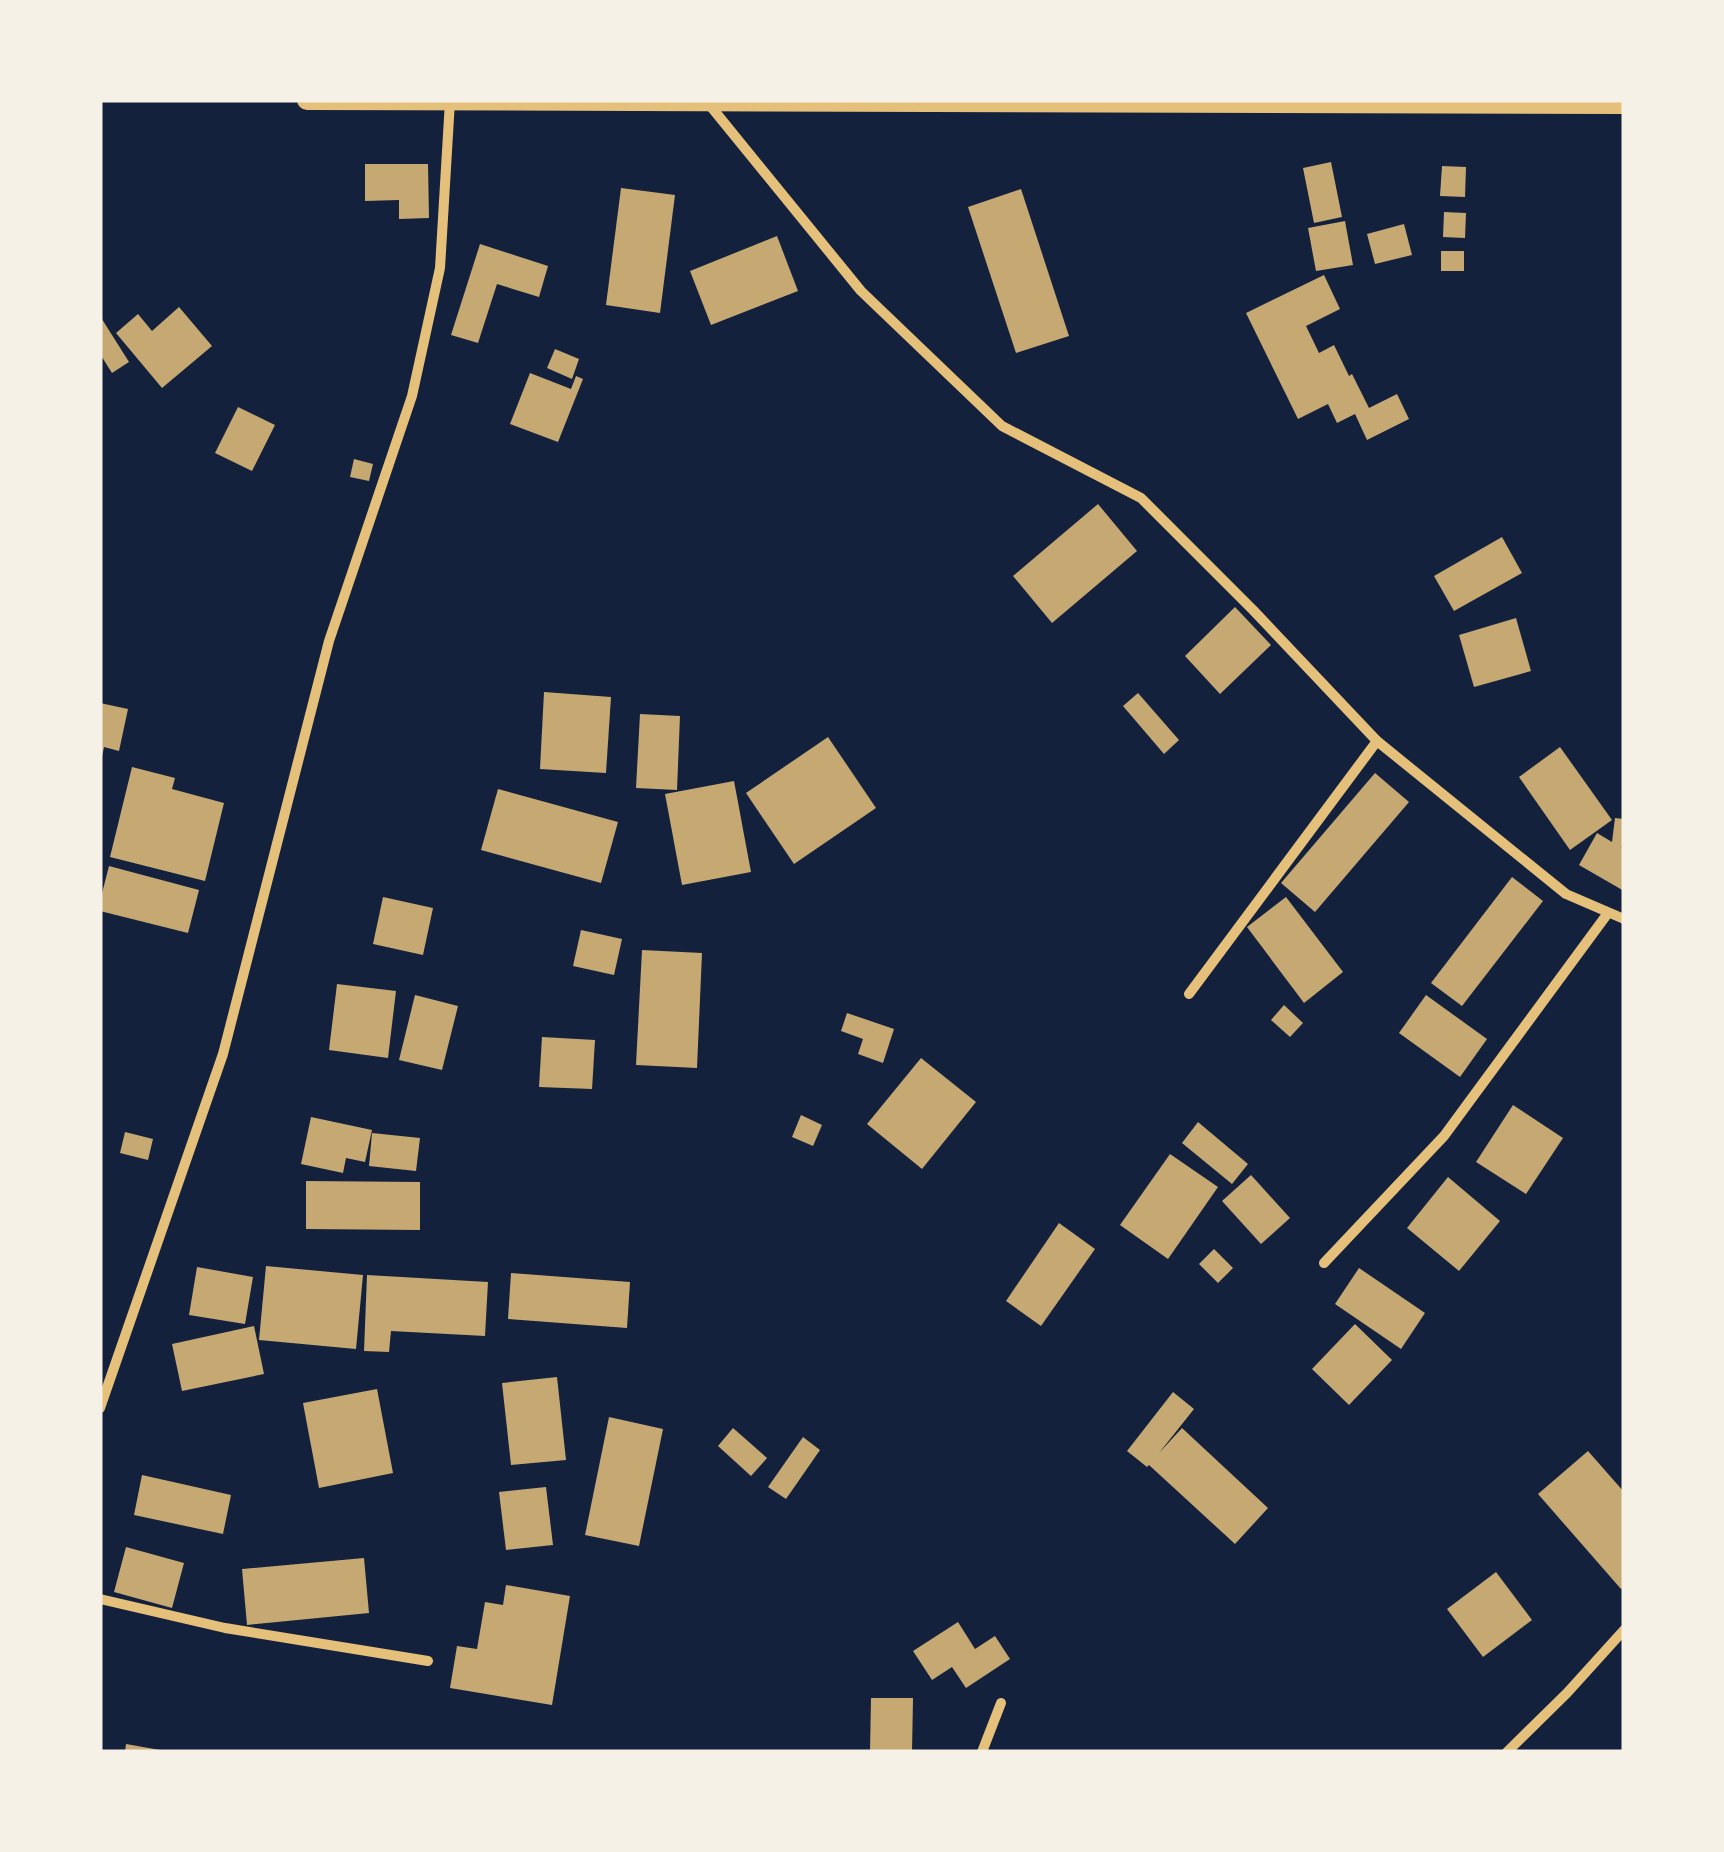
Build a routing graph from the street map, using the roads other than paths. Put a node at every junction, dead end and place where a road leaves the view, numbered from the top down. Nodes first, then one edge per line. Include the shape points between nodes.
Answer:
1 (307, 100) edge
2 (450, 100) edge
3 (796, 101) edge
4 (706, 102) edge
5 (1431, 102) edge
6 (1624, 104) edge
7 (1376, 741) junction
8 (1608, 913) junction
9 (1624, 919) edge
10 (1189, 994) dead end
11 (1324, 1264) dead end
12 (100, 1408) edge
13 (100, 1599) edge
14 (1624, 1630) edge
15 (428, 1661) dead end
16 (1002, 1703) dead end
17 (982, 1752) edge
18 (1507, 1752) edge

1 - 2 main road
2 - 4 main road
2 - 12 street via 440,268 412,396 329,641 223,1054
3 - 4 main road
3 - 5 main road
4 - 7 street via 861,291 1002,426 1141,498
5 - 6 main road
7 - 8 street via 1566,894
7 - 10 street
8 - 9 street
8 - 11 street via 1444,1136
13 - 15 street via 225,1628
14 - 18 street
16 - 17 street

